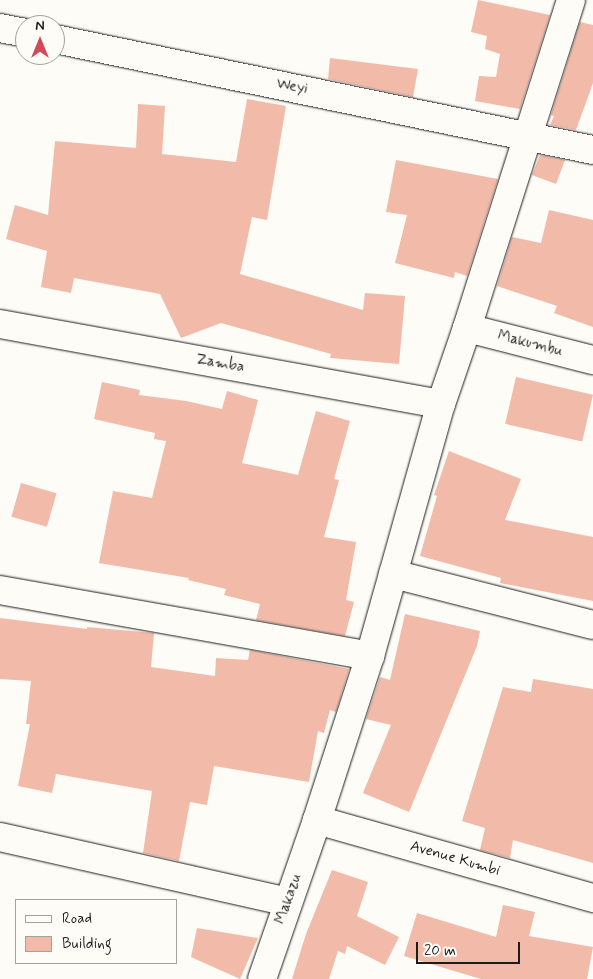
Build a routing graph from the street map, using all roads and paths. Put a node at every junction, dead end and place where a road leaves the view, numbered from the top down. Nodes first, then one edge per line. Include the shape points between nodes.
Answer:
1 (571, 0) edge
2 (0, 28) edge
3 (15, 31) edge
4 (65, 41) edge
5 (529, 135) junction
6 (593, 150) edge
7 (0, 324) edge
8 (467, 328) junction
9 (593, 360) edge
10 (441, 404) junction
11 (393, 574) junction
12 (0, 590) edge
13 (593, 625) edge
14 (370, 656) junction
15 (317, 820) junction
16 (0, 837) edge
17 (593, 898) edge
18 (288, 902) junction
19 (262, 979) edge

1 - 5 street, Makazu
2 - 3 street
4 - 5 street, Weyi
5 - 6 street, Weyi
5 - 8 street, Makazu
7 - 10 street, Zamba
8 - 9 street, Makumbu
8 - 10 street, Makazu
10 - 11 street, Makazu
11 - 13 street
11 - 14 street, Makazu
12 - 14 street
14 - 15 street, Makazu
15 - 17 street, Avenue Kumbi
15 - 18 street, Makazu
16 - 18 street
18 - 19 street, Makazu

